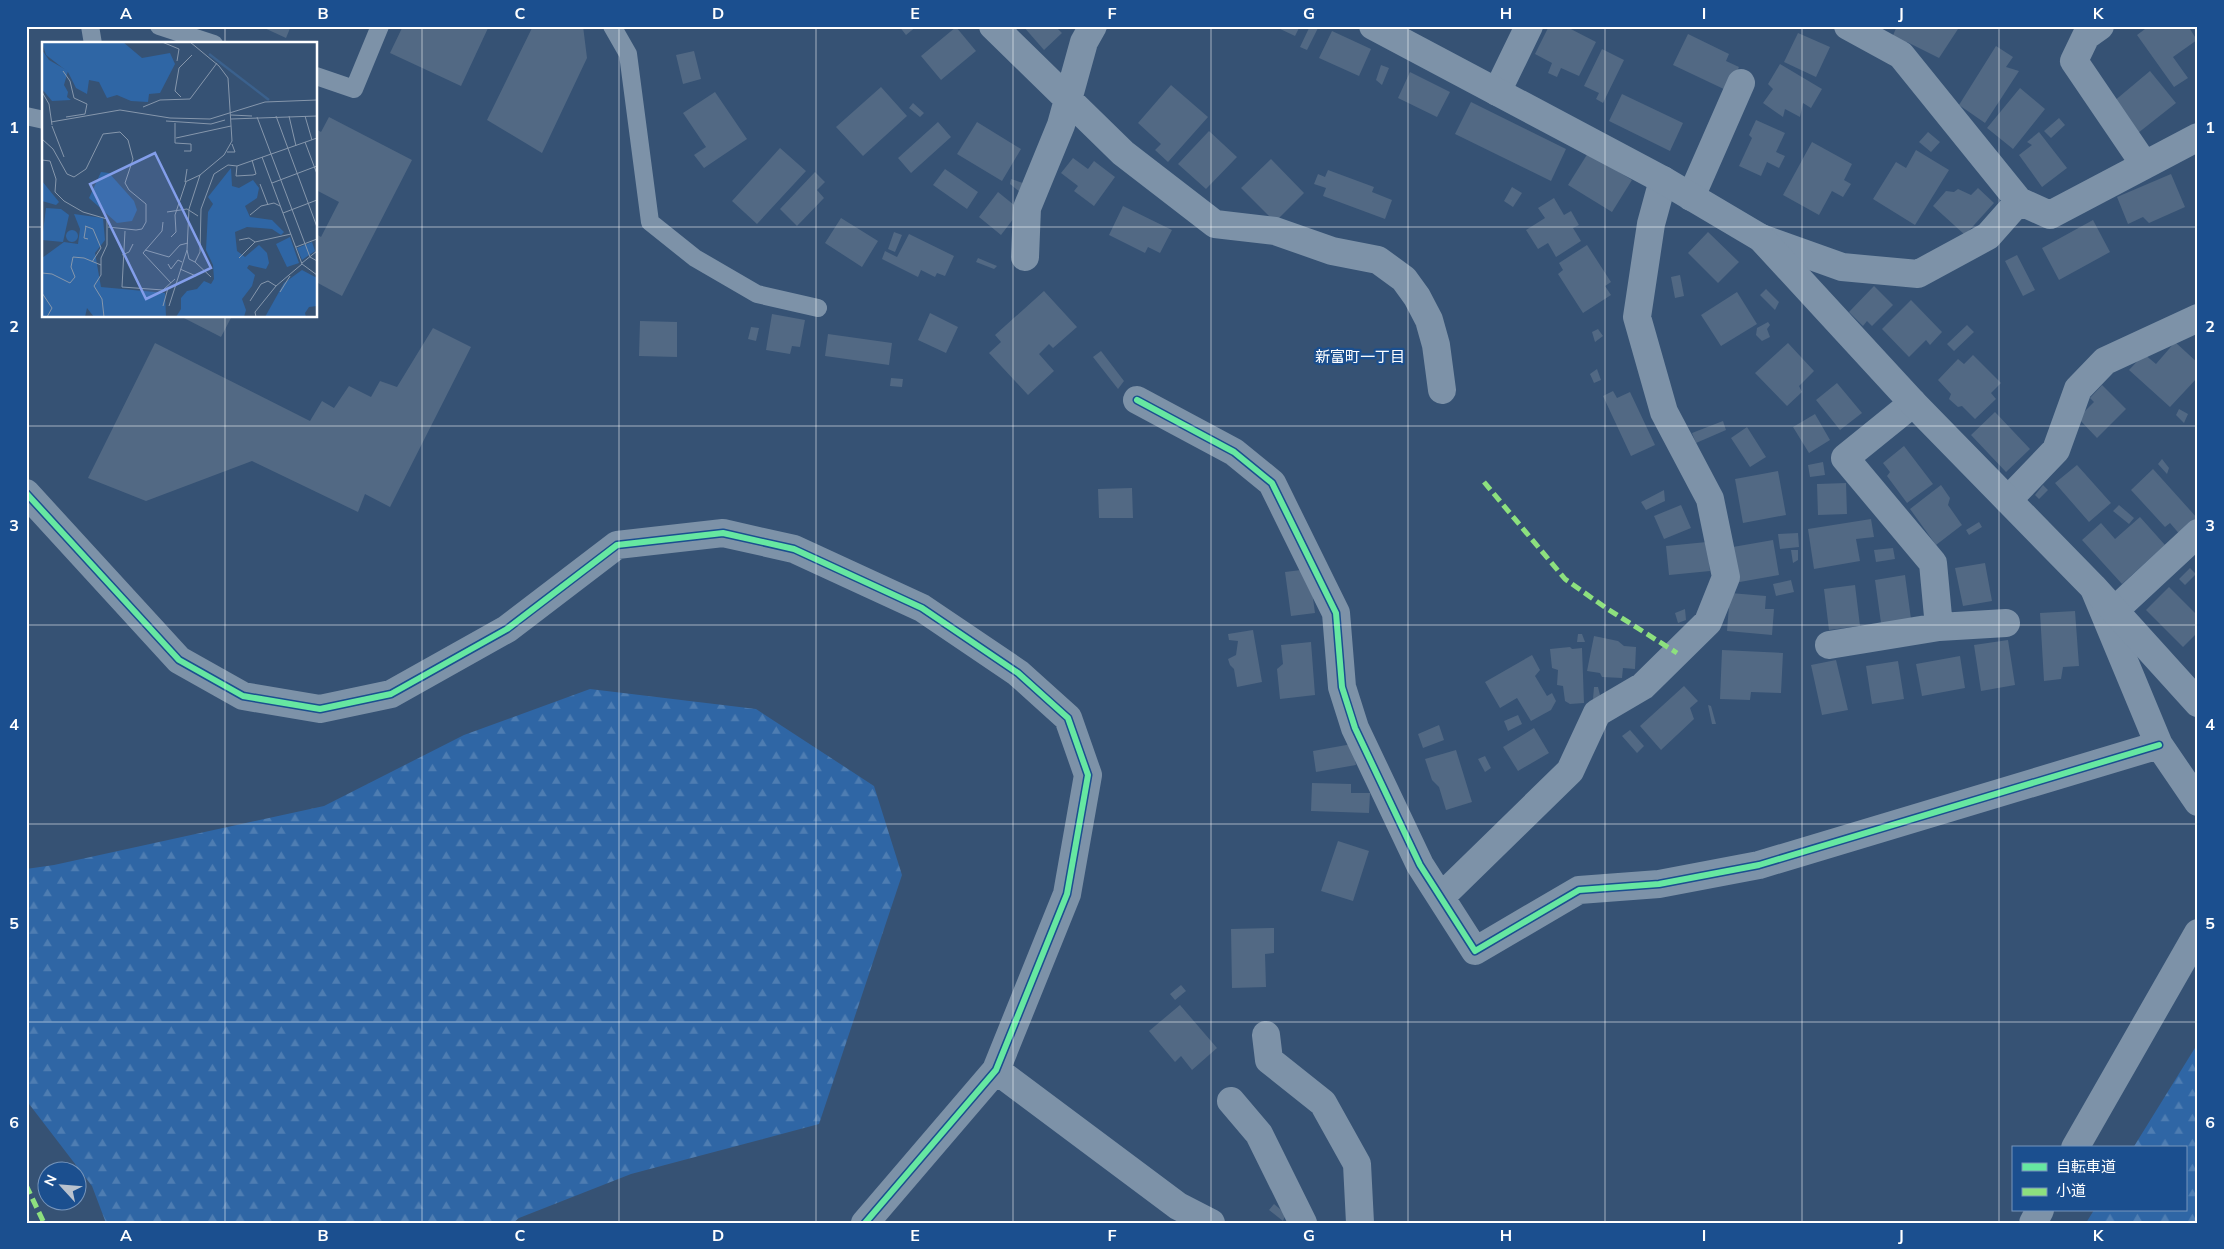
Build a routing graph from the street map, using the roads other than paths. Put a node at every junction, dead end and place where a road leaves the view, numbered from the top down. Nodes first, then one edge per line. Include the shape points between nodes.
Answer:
1 (90, 26) edge
2 (158, 26) edge
3 (380, 26) edge
4 (612, 26) edge
5 (993, 26) edge
6 (1093, 26) edge
7 (1374, 26) edge
8 (1530, 26) edge
9 (1848, 26) edge
10 (2100, 26) edge
11 (93, 42) edge
12 (208, 42) edge
13 (318, 77) edge
14 (1741, 82) dead end
15 (1497, 92) junction
16 (1068, 100) junction
17 (26, 116) edge
18 (42, 120) edge
19 (2198, 138) edge
20 (2144, 164) junction
21 (1663, 180) junction
22 (1691, 197) junction
23 (2020, 201) junction
24 (1760, 238) junction
25 (1025, 257) dead end
26 (818, 308) dead end
27 (2198, 318) edge
28 (1442, 390) dead end
29 (1137, 400) dead end
30 (1913, 402) junction
31 (26, 493) edge
32 (2008, 500) junction
33 (2198, 533) edge
34 (2093, 587) junction
35 (2114, 611) junction
36 (2006, 623) dead end
37 (1939, 627) junction
38 (1829, 645) dead end
39 (2198, 703) edge
40 (2159, 745) junction
41 (2198, 802) edge
42 (1442, 896) junction
43 (2198, 933) edge
44 (1266, 1035) dead end
45 (996, 1070) junction
46 (1231, 1101) dead end
47 (2077, 1146) edge
48 (865, 1223) edge
49 (1211, 1223) edge
50 (1303, 1223) edge
51 (1360, 1223) edge

1 - 11 lane
2 - 12 lane
3 - 13 lane via 354,89
4 - 26 lane via 628,54 650,222 695,258 757,294
5 - 16 street
6 - 16 street via 1084,42
7 - 15 street
8 - 15 street
9 - 23 street via 1901,54
10 - 20 street via 2086,36 2074,61
14 - 22 street
15 - 21 street
16 - 25 street via 1027,208
16 - 28 street via 1123,153 1215,224 1275,231 1332,251 1378,260 1404,279 1429,320
17 - 18 lane
19 - 20 street
20 - 23 street via 2050,215
21 - 22 street
21 - 42 street via 1651,224 1637,317 1664,412 1710,499 1726,577 1708,622 1643,686 1597,713 1570,771
22 - 24 street
23 - 24 street via 1988,236 1918,274 1842,267
24 - 30 street
27 - 32 street via 2105,361 2078,389 2056,450
29 - 42 street via 1234,452 1272,483 1336,613 1342,686 1355,728 1420,865
30 - 32 street
30 - 37 street via 1845,458 1933,563
31 - 45 street via 179,660 243,696 320,709 391,694 507,630 617,545 723,533 794,549 922,608 1018,673 1068,718 1088,775 1067,894
32 - 34 street
33 - 35 street
34 - 35 street
34 - 40 street
35 - 39 street
36 - 37 street
37 - 38 street
40 - 41 street
40 - 42 street via 1759,865 1659,884 1579,890 1475,951
43 - 47 street
44 - 51 street via 1269,1060 1323,1103 1357,1164
45 - 48 street
45 - 49 street via 1178,1206
46 - 50 street via 1259,1134

